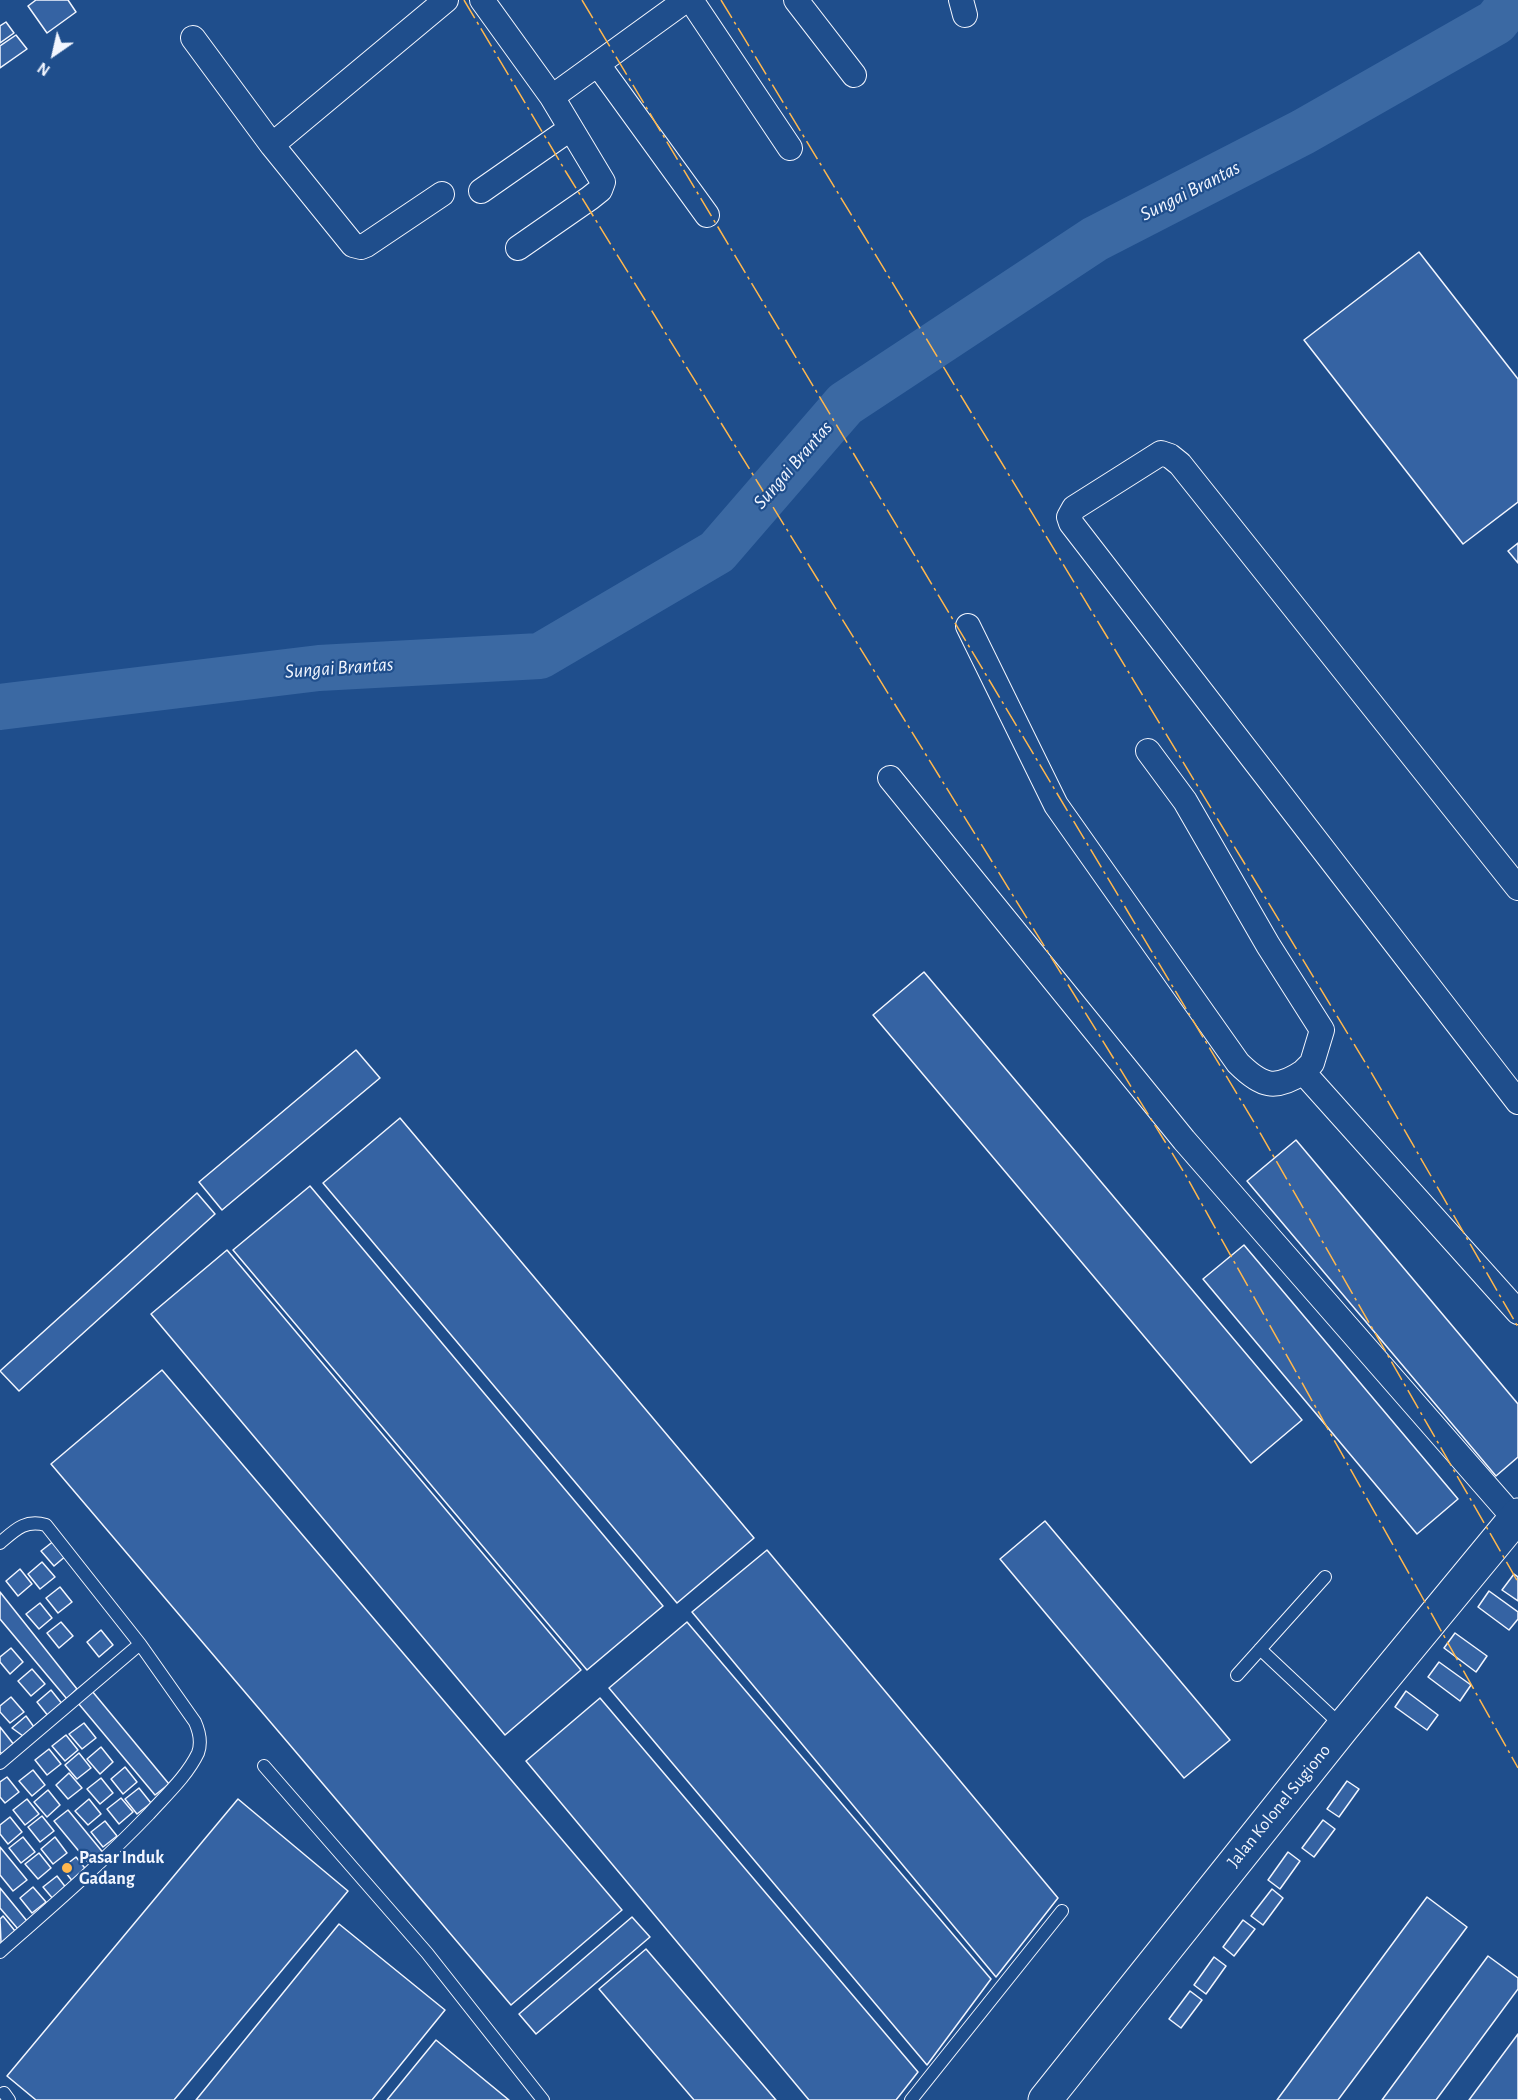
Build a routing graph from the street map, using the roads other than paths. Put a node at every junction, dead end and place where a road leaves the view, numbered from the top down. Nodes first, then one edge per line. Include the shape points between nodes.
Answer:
1 (446, 0) edge
2 (482, 0) edge
3 (686, 0) edge
4 (691, 0) edge
5 (796, 0) edge
6 (193, 38) dead end
7 (599, 66) junction
8 (854, 75) dead end
9 (552, 98) junction
10 (570, 129) junction
11 (272, 146) junction
12 (790, 148) dead end
13 (481, 191) dead end
14 (442, 194) dead end
15 (707, 215) dead end
16 (518, 248) dead end
17 (968, 626) dead end
18 (1148, 751) dead end
19 (890, 778) dead end
20 (1518, 888) edge
21 (1304, 1072) junction
22 (1518, 1102) edge
23 (1518, 1312) edge
24 (1516, 1517) edge
25 (0, 1543) edge
26 (1325, 1577) dead end
27 (140, 1644) junction
28 (1260, 1649) junction
29 (1236, 1675) dead end
30 (1343, 1727) junction
31 (0, 1763) edge
32 (264, 1766) dead end
33 (1062, 1911) dead end
34 (0, 1952) edge
35 (543, 2100) edge
36 (912, 2100) edge
37 (1045, 2100) edge

1 - 11 street
2 - 9 street
3 - 7 street
4 - 12 street
5 - 8 street
6 - 11 street
7 - 9 street
7 - 15 street
9 - 10 street
10 - 13 street
10 - 16 street via 600,174 600,190
11 - 14 street via 356,247 366,245
17 - 21 street via 1056,805 1238,1063 1255,1079 1271,1084 1289,1082
18 - 21 street via 1185,801 1268,945 1322,1029 1312,1063
19 - 24 street via 1184,1140
20 - 22 street via 1180,464 1161,453 1074,508 1069,517 1071,523
21 - 23 street
24 - 30 main road, Jalan Kolonel Sugiono
25 - 27 lane via 22,1524 33,1521 45,1525
26 - 28 lane
27 - 31 lane
27 - 34 lane via 195,1722 200,1733 199,1751 184,1774 112,1854
28 - 29 lane
28 - 30 lane
30 - 37 main road, Jalan Kolonel Sugiono
32 - 35 lane via 427,1953
33 - 36 lane

